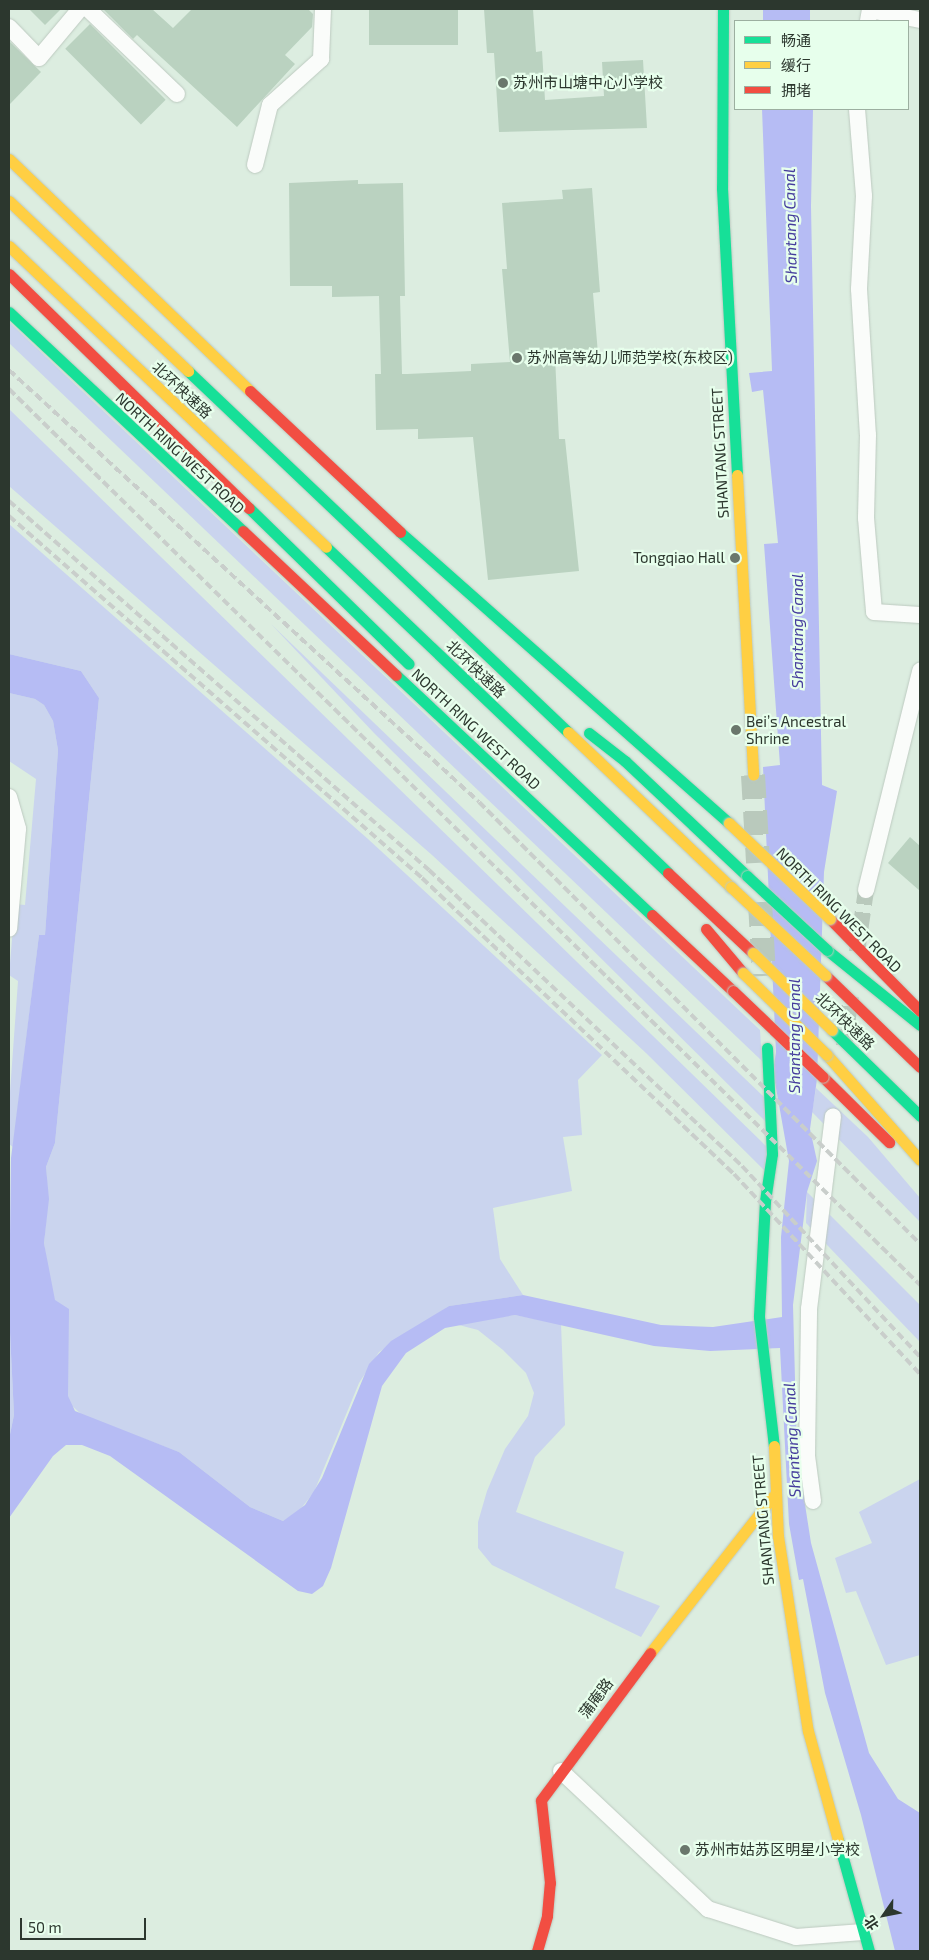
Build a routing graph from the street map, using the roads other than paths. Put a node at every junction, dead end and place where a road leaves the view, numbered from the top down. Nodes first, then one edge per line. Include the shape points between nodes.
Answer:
1 (80, 9) edge
2 (88, 9) edge
3 (323, 9) edge
4 (723, 9) edge
5 (868, 20) edge
6 (920, 20) edge
7 (9, 27) edge
8 (177, 94) dead end
9 (857, 110) edge
10 (9, 159) edge
11 (255, 164) dead end
12 (9, 201) edge
13 (9, 246) edge
14 (9, 274) edge
15 (9, 312) edge
16 (920, 615) edge
17 (466, 639) junction
18 (416, 671) dead end
19 (920, 671) edge
20 (514, 767) dead end
21 (753, 775) tunnel mouth
22 (9, 797) edge
23 (632, 839) junction
24 (866, 890) tunnel mouth
25 (630, 892) junction
26 (9, 929) edge
27 (920, 1011) edge
28 (920, 1025) edge
29 (767, 1048) dead end
30 (920, 1066) edge
31 (834, 1116) dead end
32 (920, 1116) edge
33 (920, 1160) edge
34 (920, 1171) edge
35 (774, 1496) junction
36 (813, 1501) dead end
37 (560, 1770) junction
38 (863, 1932) junction
39 (537, 1951) edge
40 (868, 1951) edge

1 - 7 street via 39,58
2 - 8 street
3 - 11 street via 321,59 270,105
4 - 21 main road, SHANTANG STREET via 722,188
5 - 6 street via 870,10
9 - 16 street via 864,196 860,289 868,435 866,518 874,612
10 - 27 main road, NORTH RING WEST ROAD, bridge via 364,500 729,823
12 - 17 main road, 北环快速路
13 - 23 main road, 北环快速路
14 - 18 main road
15 - 25 main road, NORTH RING WEST ROAD
17 - 28 main road, bridge via 625,760 827,950
17 - 30 main road, 北环快速路, bridge
19 - 24 street
20 - 25 main road
22 - 26 street via 18,829
23 - 32 main road, 北环快速路, bridge
23 - 33 main road, bridge via 742,973 827,1055
25 - 34 main road, NORTH RING WEST ROAD, bridge
29 - 35 main road, SHANTANG STREET via 772,1154 765,1202 759,1318 772,1429
31 - 36 street via 809,1309 806,1456
35 - 37 main road, 蒲庵路
35 - 38 main road, SHANTANG STREET via 786,1608 808,1731
37 - 38 street via 708,1909 796,1937
37 - 39 main road, 蒲庵路 via 541,1800 550,1883 547,1915
38 - 40 main road, SHANTANG STREET

